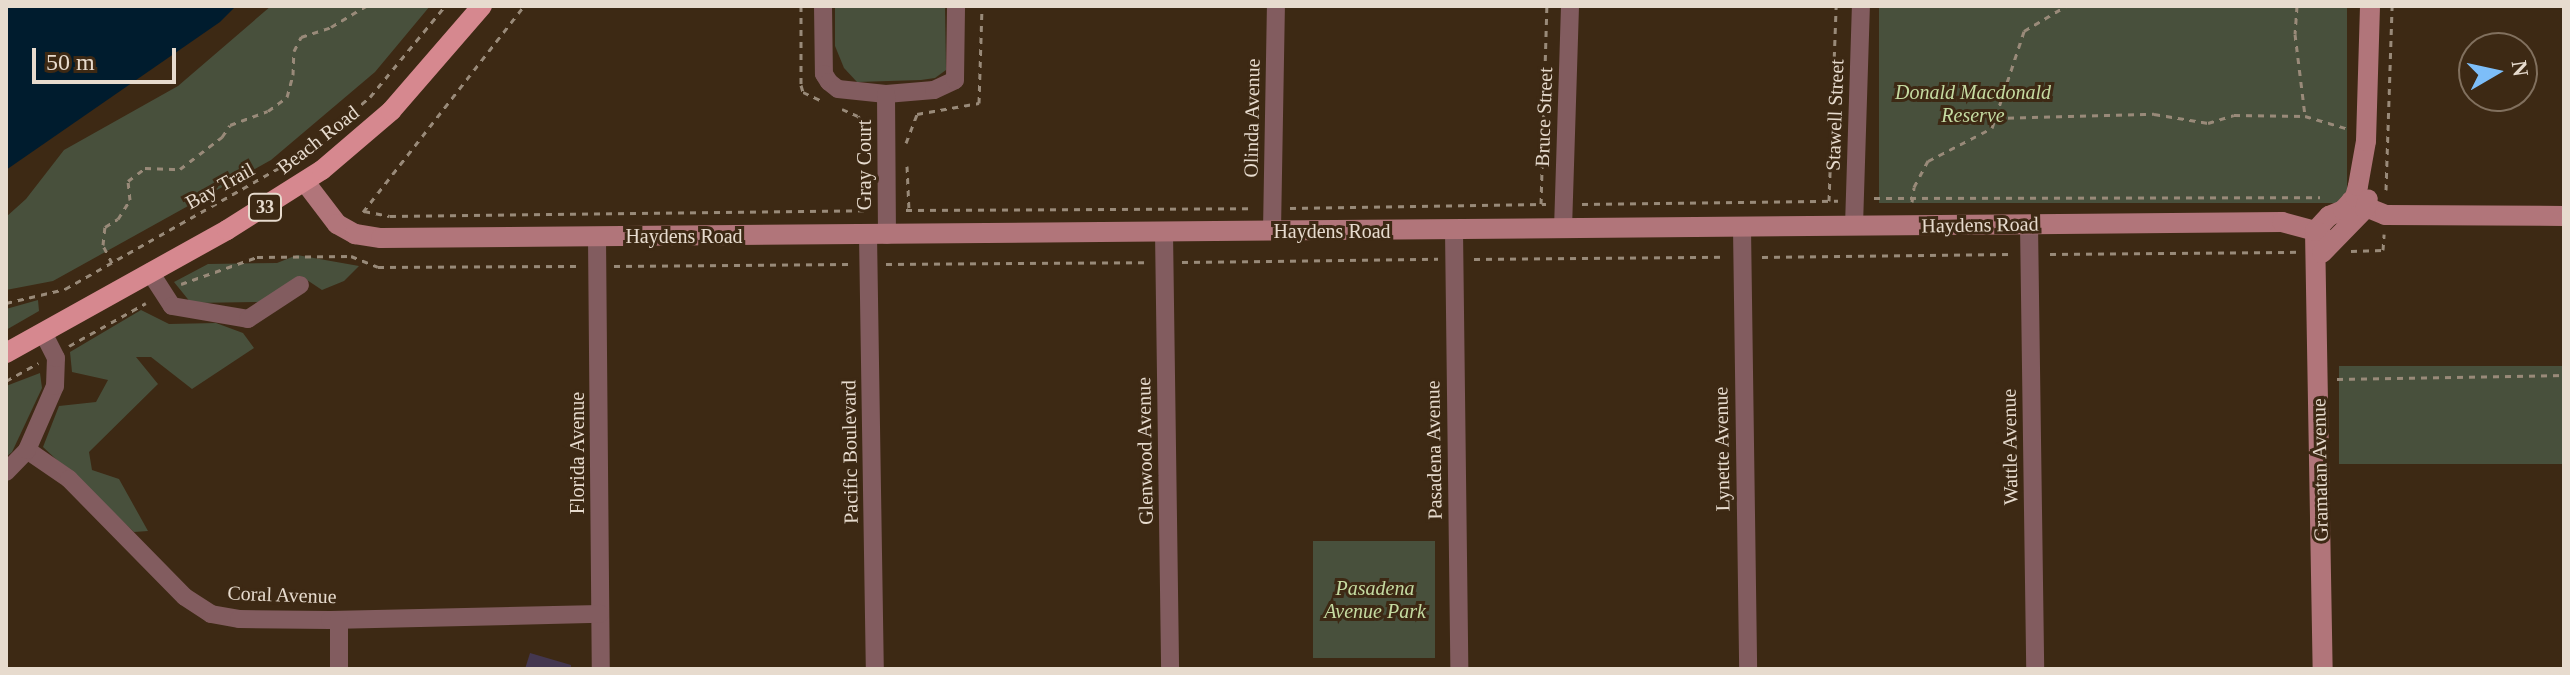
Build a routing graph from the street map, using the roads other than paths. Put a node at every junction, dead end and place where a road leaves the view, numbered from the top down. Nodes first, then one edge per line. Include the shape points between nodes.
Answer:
1 (482, 6) edge
2 (823, 6) edge
3 (956, 6) edge
4 (1276, 6) edge
5 (1570, 6) edge
6 (1861, 6) edge
7 (2370, 6) edge
8 (886, 94) junction
9 (305, 182) junction
10 (2358, 205) junction
11 (2564, 216) edge
12 (2029, 224) junction
13 (1854, 226) junction
14 (1742, 228) junction
15 (1563, 229) junction
16 (1454, 230) junction
17 (1272, 231) junction
18 (1164, 232) junction
19 (877, 235) junction
20 (2323, 236) junction
21 (597, 237) junction
22 (150, 272) junction
23 (300, 285) dead end
24 (43, 332) junction
25 (6, 353) edge
26 (27, 450) junction
27 (6, 472) edge
28 (600, 614) junction
29 (339, 620) junction
30 (339, 669) edge
31 (601, 669) edge
32 (875, 669) edge
33 (1170, 669) edge
34 (1459, 669) edge
35 (1748, 669) edge
36 (2035, 669) edge
37 (2323, 669) edge

1 - 9 main road, Beach Road / 33 via 374,128
2 - 8 street, Gray Court via 824,74 829,82 838,89
3 - 8 street, Gray Court via 955,80 934,90
4 - 17 street, Olinda Avenue
5 - 15 street, Bruce Street
6 - 13 street, Stawell Street
7 - 10 street via 2357,142 2371,180
8 - 19 street, Gray Court via 887,210
9 - 21 street, Haydens Road via 347,231 381,238
9 - 22 main road, Beach Road / 33
10 - 11 street via 2385,215
10 - 20 street
12 - 13 street, Haydens Road
12 - 20 street, Haydens Road via 2282,222
12 - 36 street, Wattle Avenue
13 - 14 street, Haydens Road
14 - 15 street, Haydens Road
14 - 35 street, Lynette Avenue
15 - 16 street, Haydens Road
16 - 17 street, Haydens Road
16 - 34 street, Pasadena Avenue
17 - 18 street, Haydens Road
18 - 19 street, Haydens Road
18 - 33 street, Glenwood Avenue
19 - 21 street, Haydens Road
19 - 32 street, Pacific Boulevard via 869,264
20 - 37 street, Gramatan Avenue via 2317,272
21 - 28 street, Florida Avenue
22 - 23 street via 172,306 248,319
22 - 24 main road, Beach Road / 33
24 - 25 main road, Beach Road / 33
24 - 26 street via 54,354 55,386
26 - 27 street
26 - 29 street, Coral Avenue via 69,479 185,597 211,614
28 - 29 street, Coral Avenue
28 - 31 street, Florida Avenue
29 - 30 street

